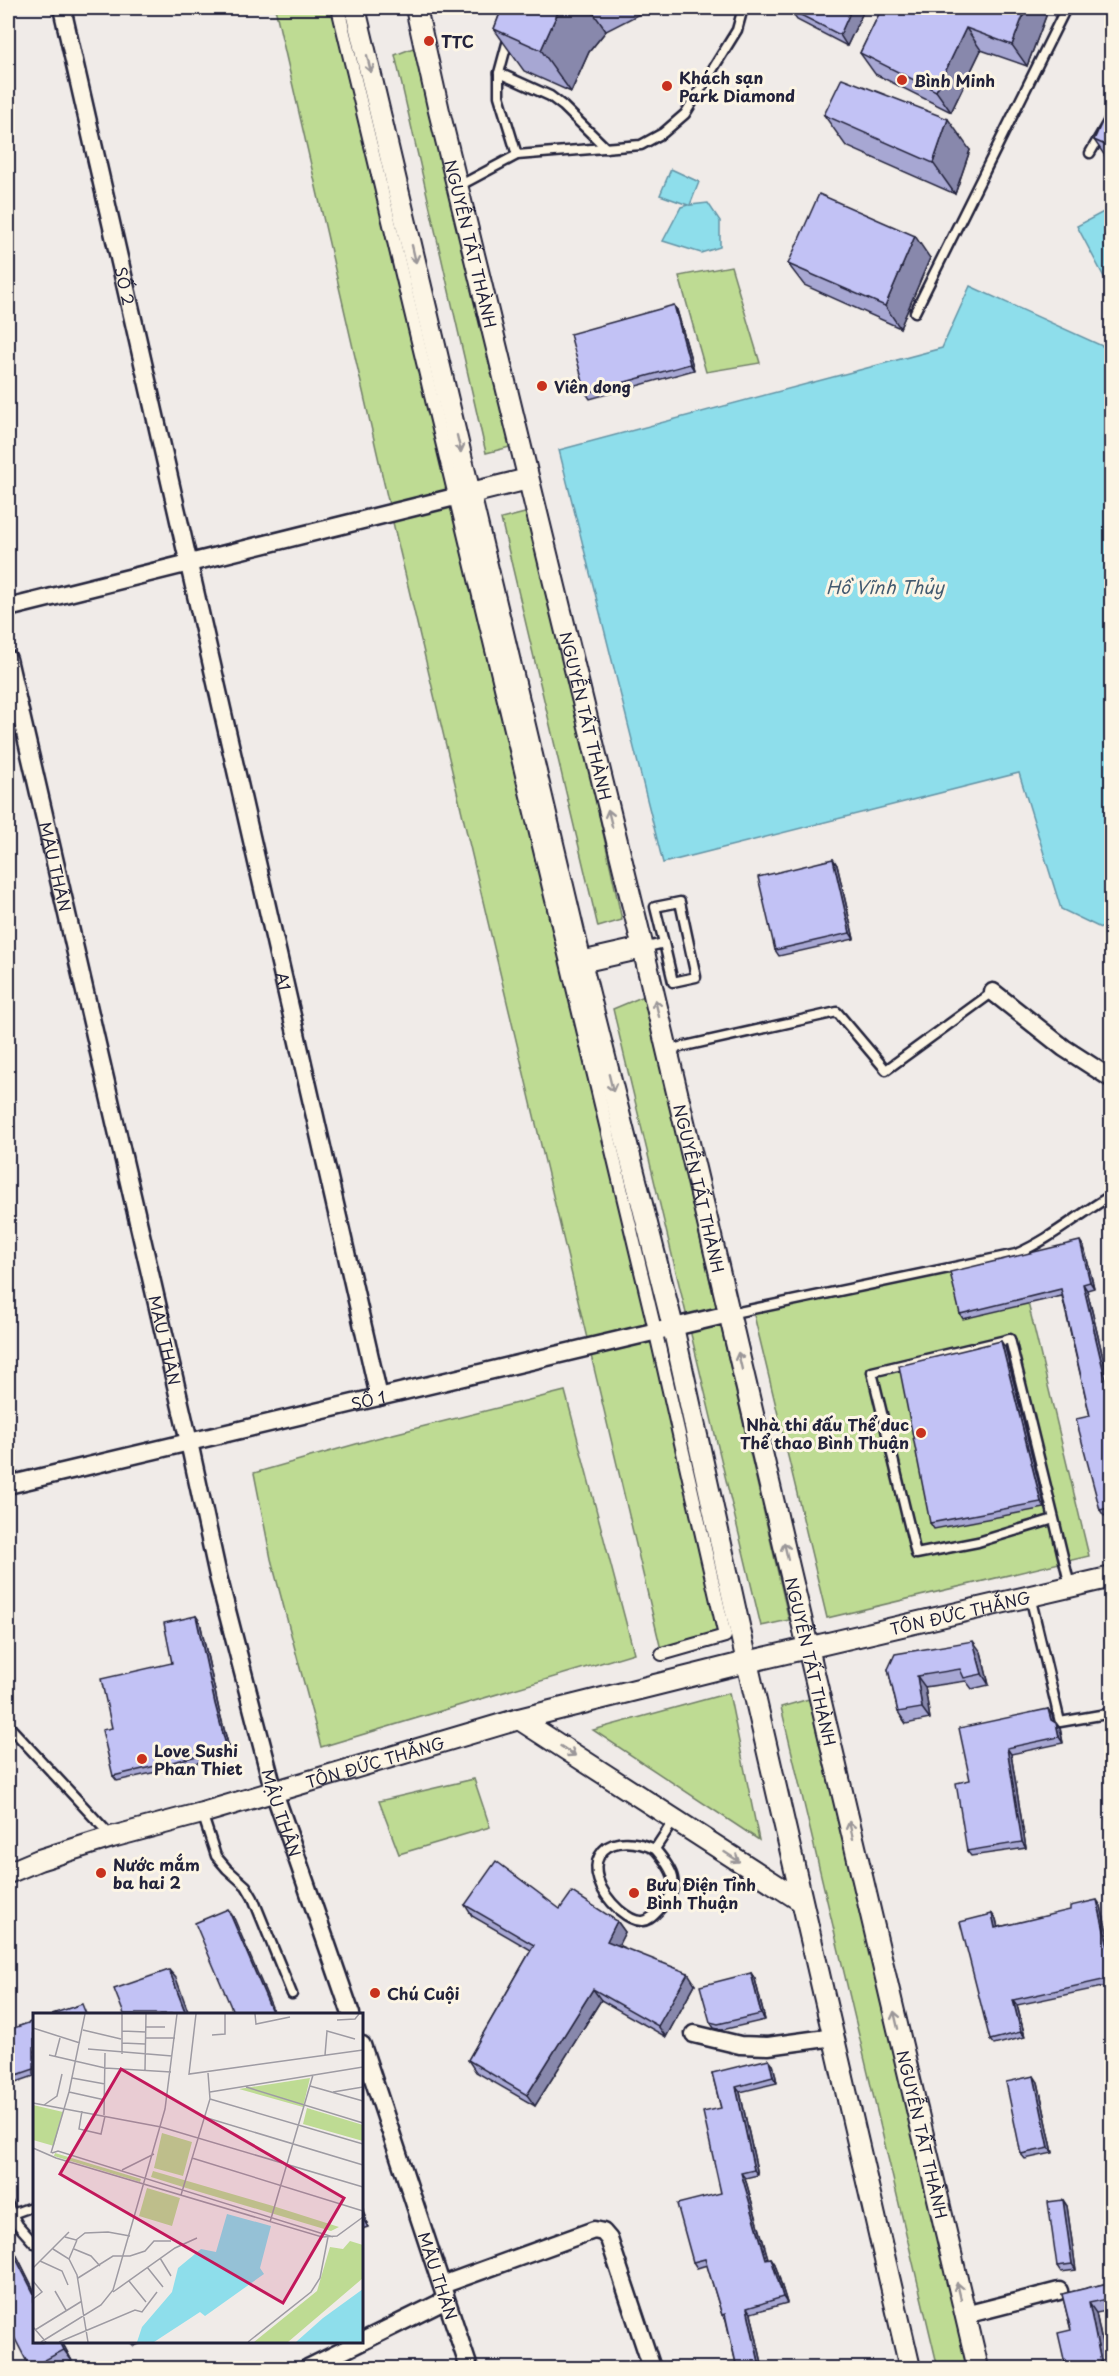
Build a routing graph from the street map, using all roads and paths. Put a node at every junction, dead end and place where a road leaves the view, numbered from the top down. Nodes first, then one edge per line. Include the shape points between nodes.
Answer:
1 (62, 8) edge
2 (338, 8) edge
3 (355, 8) edge
4 (416, 8) edge
5 (743, 8) edge
6 (1066, 8) edge
7 (513, 26) edge
8 (499, 73) junction
9 (1112, 115) edge
10 (606, 148) junction
11 (1090, 153) dead end
12 (517, 155) junction
13 (457, 188) junction
14 (915, 312) dead end
15 (528, 479) junction
16 (463, 495) junction
17 (187, 563) junction
18 (8, 608) edge
19 (8, 659) edge
20 (664, 943) junction
21 (643, 948) junction
22 (581, 962) junction
23 (993, 992) joint
24 (667, 1050) junction
25 (1112, 1079) edge
26 (1112, 1195) edge
27 (729, 1314) junction
28 (664, 1329) junction
29 (379, 1397) junction
30 (189, 1442) junction
31 (8, 1485) edge
32 (1054, 1519) junction
33 (1112, 1577) edge
34 (1070, 1586) junction
35 (1030, 1596) junction
36 (809, 1648) junction
37 (662, 1654) dead end
38 (747, 1662) junction
39 (1112, 1713) edge
40 (519, 1719) junction
41 (8, 1725) edge
42 (274, 1792) junction
43 (202, 1813) junction
44 (674, 1819) junction
45 (112, 1837) junction
46 (655, 1849) junction
47 (8, 1873) edge
48 (801, 1901) junction
49 (291, 1994) dead end
50 (351, 2013) edge
51 (694, 2034) dead end
52 (834, 2037) junction
53 (363, 2049) edge
54 (8, 2205) edge
55 (33, 2206) edge
56 (12, 2214) junction
57 (33, 2242) edge
58 (1059, 2291) dead end
59 (444, 2293) junction
60 (965, 2315) junction
61 (363, 2339) edge
62 (357, 2343) edge
63 (315, 2367) edge
64 (469, 2368) edge
65 (652, 2368) edge
66 (909, 2368) edge
67 (978, 2368) edge

1 - 17 street, SỐ 2
2 - 16 street
3 -> 16 street
4 - 13 street, NGUYỄN TẤT THÀNH
5 - 10 lane via 737,30 685,114 663,134 640,145
6 - 14 lane
7 - 8 lane
8 - 10 lane via 549,96
8 - 12 lane via 500,96
9 - 11 lane
10 - 12 lane
12 - 13 lane
13 - 15 street, NGUYỄN TẤT THÀNH
15 - 16 street
21 -> 15 street, NGUYỄN TẤT THÀNH
16 - 17 street
16 - 22 street
16 - 28 street
17 - 18 street
17 - 29 street, A1
19 - 30 street, MẬU THÂN
20 - 20 lane via 673,982 696,977 680,902 656,908
20 - 21 lane
21 - 22 street
24 -> 21 street, NGUYỄN TẤT THÀNH
22 -> 28 street
23 - 24 lane via 886,1070 837,1012
23 - 25 street via 1064,1048
24 - 27 street, NGUYỄN TẤT THÀNH
26 - 27 lane via 1071,1219 1050,1237 1016,1254
27 - 28 street, SỐ 1
36 -> 27 street, NGUYỄN TẤT THÀNH
28 - 29 street, SỐ 1
28 - 37 street via 724,1636
28 - 38 street
29 - 30 street, SỐ 1
30 - 31 street, SỐ 1
30 - 42 street, MẬU THÂN via 218,1576
32 - 32 lane via 1010,1339 872,1372 916,1554 978,1542
32 - 34 lane
33 - 34 street, TÔN ĐỨC THẮNG
34 - 35 street, TÔN ĐỨC THẮNG
35 - 36 street, TÔN ĐỨC THẮNG
35 - 39 lane via 1060,1722
36 - 38 street, TÔN ĐỨC THẮNG
60 -> 36 street, NGUYỄN TẤT THÀNH
38 - 40 street, TÔN ĐỨC THẮNG
38 - 48 street
40 - 42 street, TÔN ĐỨC THẮNG
40 -> 44 street
41 - 45 lane
42 - 43 street, TÔN ĐỨC THẮNG
42 - 50 street, MẬU THÂN
43 - 45 street, TÔN ĐỨC THẮNG
43 - 49 lane via 216,1856 254,1898
44 - 46 lane
44 -> 48 street
45 - 47 street, TÔN ĐỨC THẮNG
46 - 46 lane via 671,1871 675,1885 672,1895 652,1917 643,1921 632,1919 608,1900 597,1881 596,1862 609,1845 622,1841
48 - 52 street
51 - 52 street via 740,2045 768,2046
52 - 66 street
53 - 59 street, MẬU THÂN
54 - 56 lane
55 - 56 lane
56 - 57 lane
58 - 60 street
59 - 61 street
59 - 64 street, MẬU THÂN
59 - 65 street via 594,2230 603,2232 609,2239
60 - 67 street, NGUYỄN TẤT THÀNH
62 - 63 street

